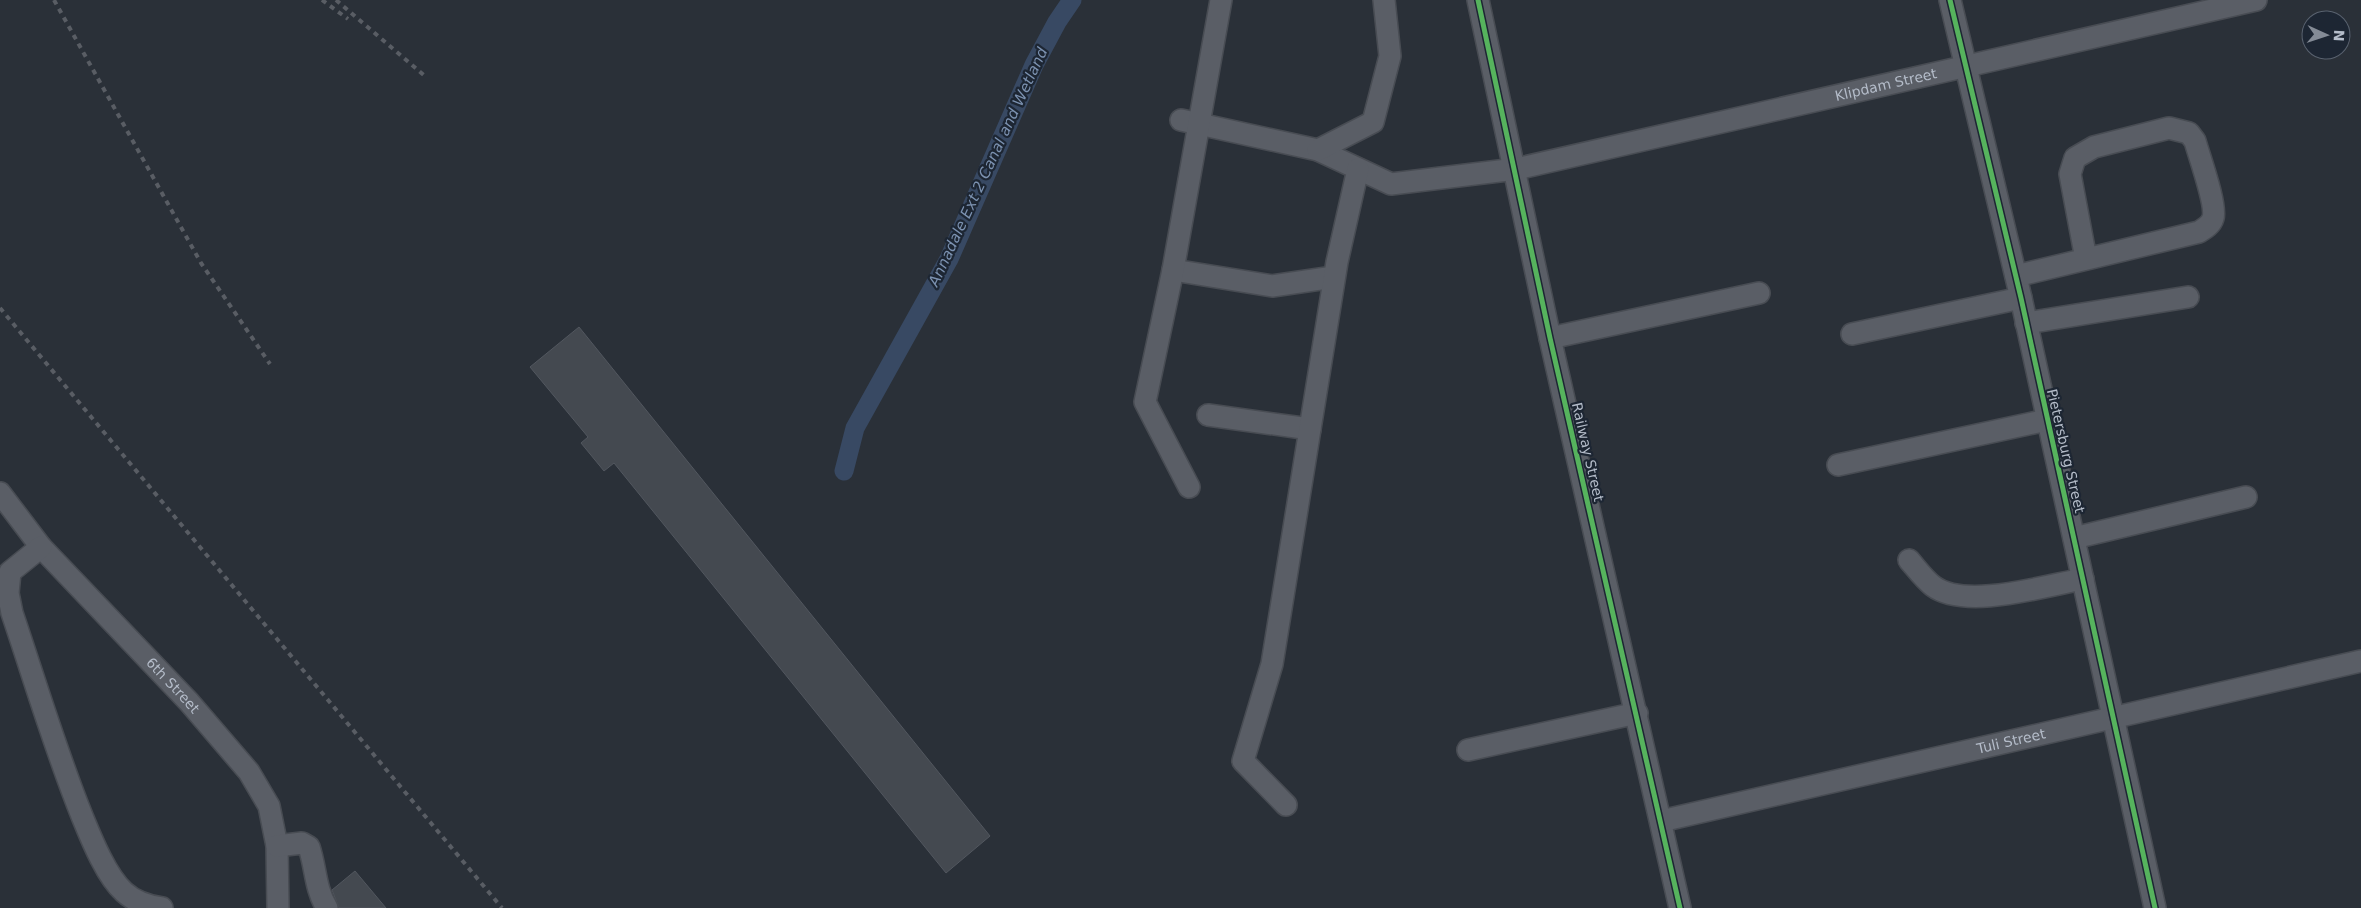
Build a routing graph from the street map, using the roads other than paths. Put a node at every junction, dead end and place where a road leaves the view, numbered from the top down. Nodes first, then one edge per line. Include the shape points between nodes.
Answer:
1 (1221, 0) edge
2 (1384, 0) edge
3 (1478, 0) edge
4 (1950, 0) edge
5 (2256, 0) edge
6 (1964, 67) junction
7 (1190, 122) junction
8 (1318, 150) junction
9 (1358, 168) junction
10 (1516, 169) junction
11 (2086, 259) junction
12 (1174, 270) junction
13 (2016, 276) junction
14 (1334, 277) junction
15 (1759, 293) dead end
16 (2188, 297) dead end
17 (2021, 298) junction
18 (2026, 323) junction
19 (1852, 334) dead end
20 (1550, 338) junction
21 (1208, 415) dead end
22 (2048, 420) junction
23 (1310, 429) junction
24 (1838, 464) dead end
25 (1189, 487) dead end
26 (0, 493) edge
27 (2246, 497) dead end
28 (2074, 538) junction
29 (41, 546) junction
30 (1909, 560) dead end
31 (2083, 578) junction
32 (2361, 661) edge
33 (1637, 713) junction
34 (2114, 717) junction
35 (1468, 750) dead end
36 (1286, 805) dead end
37 (1661, 821) junction
38 (277, 846) junction
39 (162, 908) edge
40 (278, 908) edge
41 (327, 908) edge
42 (1680, 908) edge
43 (2155, 908) edge

1 - 7 street
2 - 8 street via 1390,56 1374,122
3 - 10 street, Railway Street
4 - 6 street, Pietersburg Street
5 - 6 street, Klipdam Street
6 - 10 street, Klipdam Street
6 - 13 street, Pietersburg Street
7 - 8 street, Klipdam Street
7 - 12 street
8 - 9 street, Klipdam Street
9 - 10 street, Klipdam Street via 1391,184
9 - 14 street
10 - 20 street, Railway Street
11 - 11 street via 2199,232 2208,226 2214,218 2212,199 2195,141 2188,133 2169,128 2094,146 2076,158 2070,174
11 - 13 street
12 - 14 street via 1272,286
12 - 25 street via 1145,402
13 - 17 street, Pietersburg Street
14 - 23 street
15 - 20 street
16 - 18 street
17 - 18 street, Pietersburg Street
17 - 19 street
18 - 22 street, Pietersburg Street
20 - 33 street, Railway Street
21 - 23 street
22 - 24 street
22 - 28 street, Pietersburg Street
23 - 36 street via 1272,664 1243,762
26 - 29 street, 6th Street
27 - 28 street
28 - 31 street, Pietersburg Street
29 - 38 street, 6th Street via 189,702 249,772 269,806
29 - 39 street via 10,572 8,592 64,771 95,849 122,891 147,906
30 - 31 street via 1932,585 1960,596 1980,597
31 - 34 street, Pietersburg Street
32 - 34 street, Tuli Street
33 - 35 street
33 - 37 street, Railway Street
34 - 37 street, Tuli Street
34 - 43 street, Pietersburg Street
37 - 42 street, Railway Street
38 - 40 street, 6th Street
38 - 41 street via 302,843 309,847 314,860 318,895

